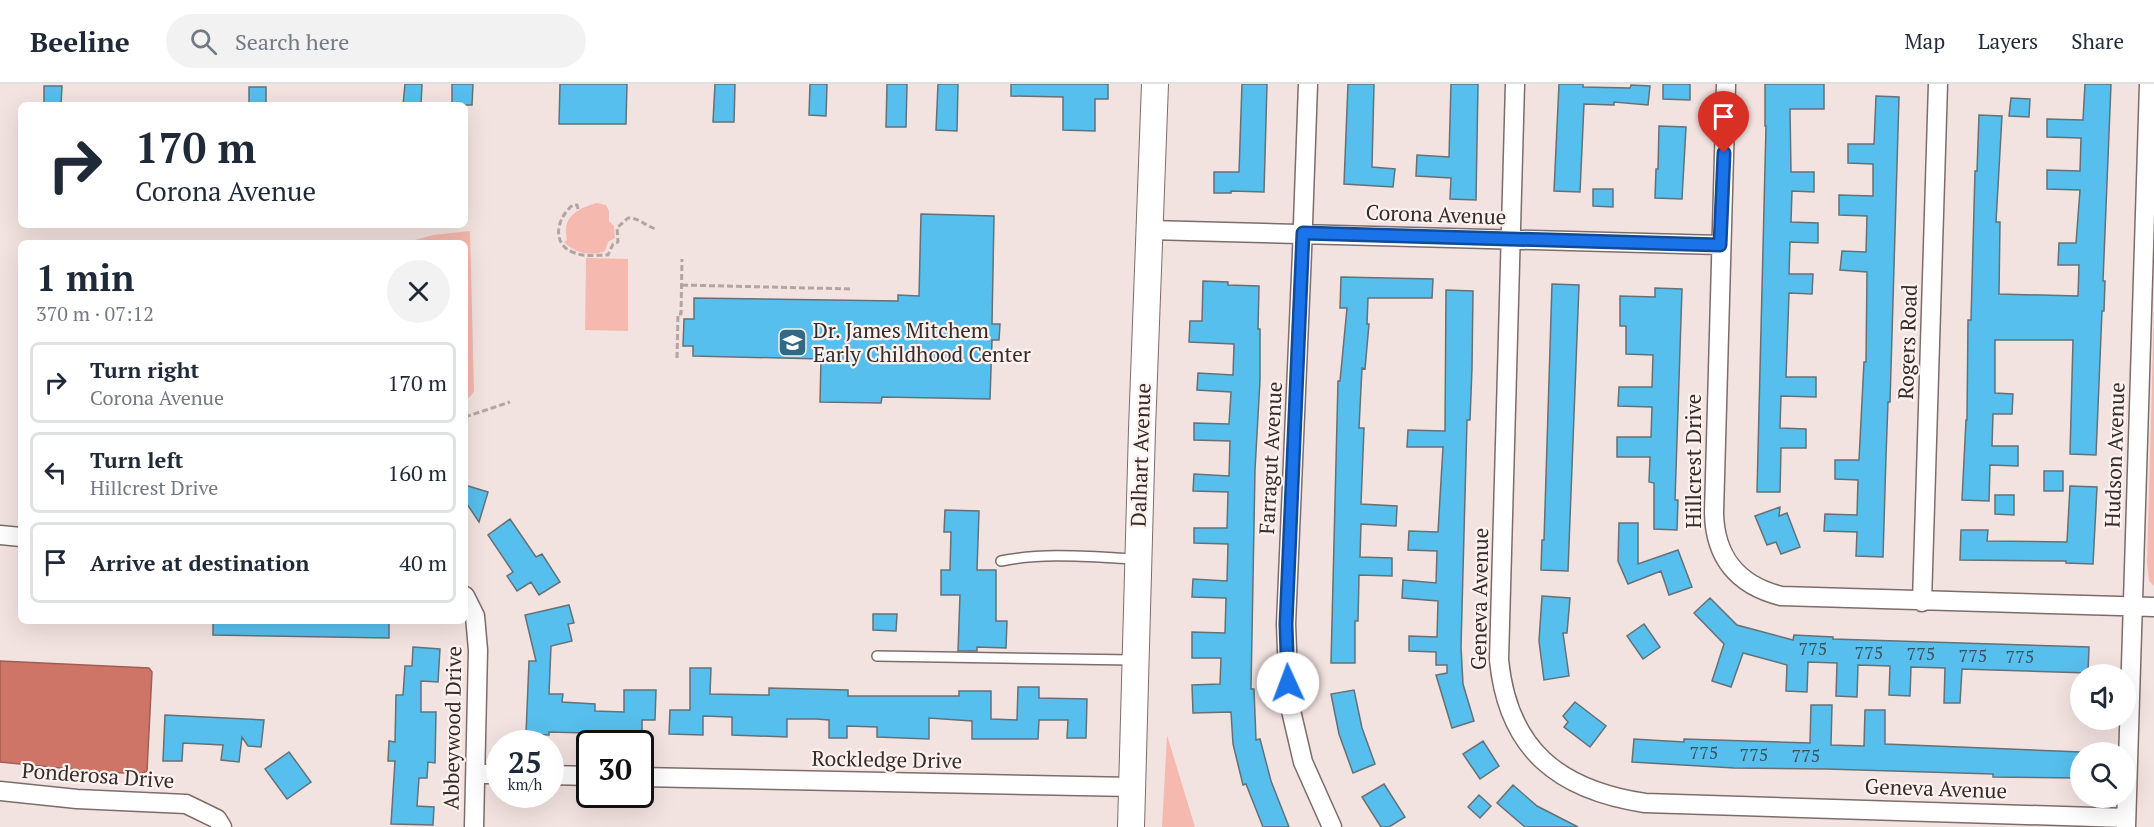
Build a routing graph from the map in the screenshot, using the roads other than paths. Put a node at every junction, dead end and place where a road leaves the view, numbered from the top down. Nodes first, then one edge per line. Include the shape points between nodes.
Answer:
1 (1155, 84) edge
2 (1308, 84) edge
3 (1515, 84) edge
4 (1726, 84) edge
5 (1938, 84) edge
6 (2149, 84) edge
7 (1150, 230) junction
8 (1303, 233) junction
9 (1511, 239) junction
10 (1720, 245) junction
11 (0, 535) edge
12 (18, 537) edge
13 (1138, 559) junction
14 (1001, 561) dead end
15 (468, 602) edge
16 (1922, 602) junction
17 (2133, 606) junction
18 (2154, 607) edge
19 (877, 656) dead end
20 (1136, 660) junction
21 (476, 774) junction
22 (486, 774) edge
23 (654, 777) edge
24 (1132, 787) junction
25 (0, 791) edge
26 (2126, 822) edge
27 (222, 827) edge
28 (474, 827) edge
29 (1131, 827) edge
30 (1332, 827) edge

1 - 7 main road, Dalhart Avenue
2 - 8 street, Farragut Avenue
3 - 9 street, Geneva Avenue
4 - 10 street, Hillcrest Drive
5 - 16 street, Rogers Road
6 - 17 street, Hudson Avenue
7 - 8 street, Corona Avenue
7 - 13 main road, Dalhart Avenue
8 - 9 street, Corona Avenue
8 - 30 street, Farragut Avenue via 1286,624 1289,702 1303,762
9 - 10 street, Corona Avenue
9 - 26 street, Geneva Avenue via 1501,680 1512,715 1530,747 1545,762 1577,785 1599,794 1645,803
10 - 16 street, Hillcrest Drive via 1714,513 1722,555 1741,577 1767,593
11 - 12 street
13 - 14 lane via 1043,555
13 - 20 main road, Dalhart Avenue
15 - 21 street, Abbeywood Drive via 475,616 478,650
16 - 17 street, Hillcrest Drive
17 - 18 street, Hillcrest Drive
17 - 26 street, Hudson Avenue
19 - 20 lane
20 - 24 main road, Dalhart Avenue
21 - 22 street
21 - 28 street, Abbeywood Drive
23 - 24 street, Rockledge Drive
24 - 29 main road, Dalhart Avenue
25 - 27 street, Ponderosa Drive via 186,804 217,819

